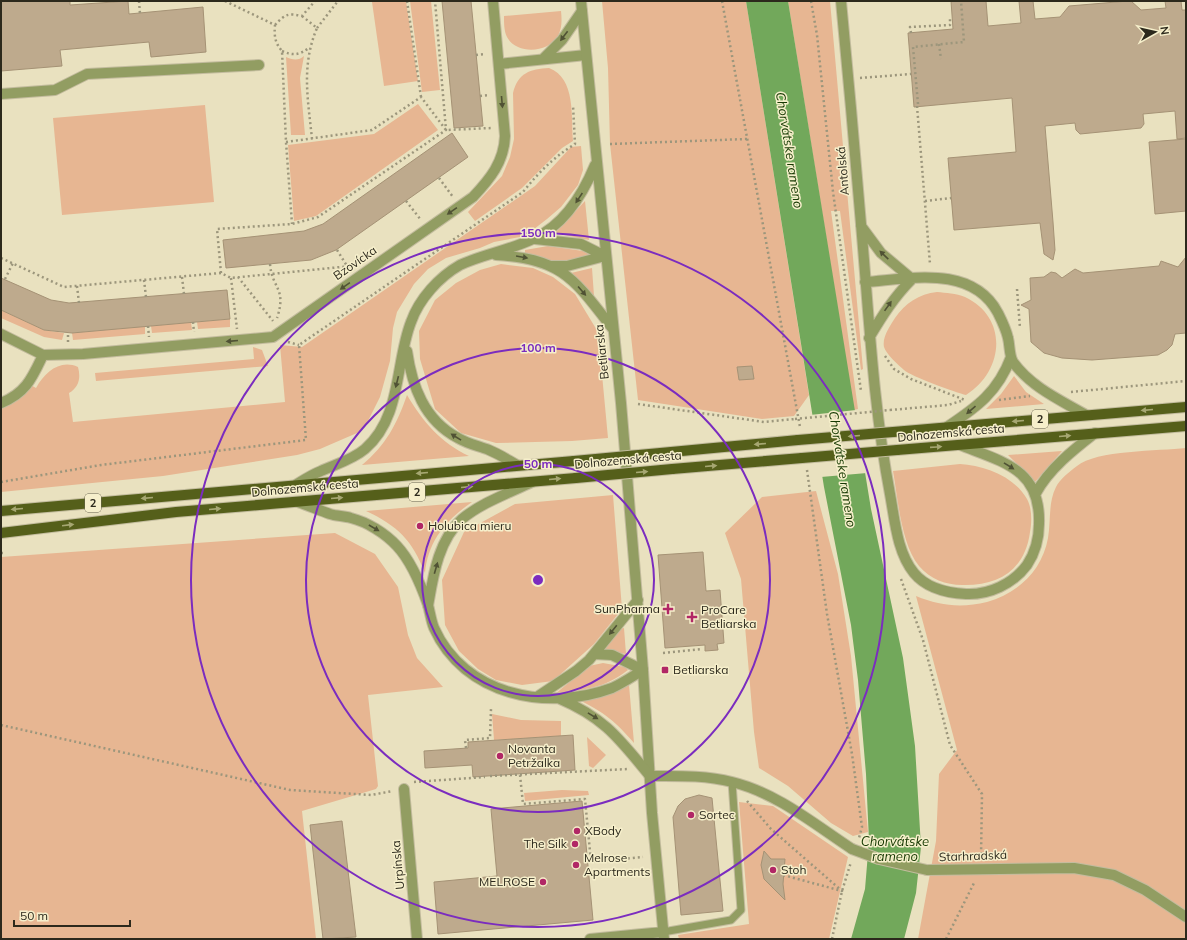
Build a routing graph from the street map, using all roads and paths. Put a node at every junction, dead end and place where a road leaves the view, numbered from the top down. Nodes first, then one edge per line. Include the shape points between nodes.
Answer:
1 (139, 1) edge
2 (225, 1) edge
3 (315, 1) edge
4 (338, 1) edge
5 (407, 1) edge
6 (435, 1) edge
7 (494, 1) edge
8 (841, 1) edge
9 (961, 1) edge
10 (582, 6) edge
11 (140, 14) dead end
12 (302, 16) junction
13 (950, 16) dead end
14 (275, 26) junction
15 (317, 28) junction
16 (910, 33) dead end
17 (939, 44) junction
18 (485, 47) dead end
19 (309, 48) junction
20 (282, 51) junction
21 (485, 54) junction
22 (476, 55) dead end
23 (586, 55) junction
24 (543, 59) junction
25 (941, 59) dead end
26 (486, 61) dead end
27 (499, 64) junction
28 (259, 65) dead end
29 (911, 74) dead end
30 (858, 79) dead end
31 (488, 88) dead end
32 (1, 94) edge
33 (489, 95) junction
34 (480, 96) dead end
35 (421, 97) junction
36 (490, 101) dead end
37 (573, 105) dead end
38 (491, 121) dead end
39 (492, 128) junction
40 (446, 130) junction
41 (492, 135) dead end
42 (312, 139) junction
43 (748, 139) dead end
44 (286, 142) junction
45 (610, 144) dead end
46 (596, 163) junction
47 (439, 178) dead end
48 (459, 193) dead end
49 (453, 198) junction
50 (951, 198) dead end
51 (406, 201) dead end
52 (925, 201) junction
53 (447, 202) dead end
54 (428, 216) dead end
55 (421, 220) junction
56 (292, 224) junction
57 (415, 225) dead end
58 (861, 226) junction
59 (534, 239) junction
60 (337, 250) dead end
61 (491, 254) junction
62 (605, 256) junction
63 (1, 258) edge
64 (13, 263) junction
65 (270, 264) dead end
66 (930, 264) dead end
67 (347, 266) junction
68 (552, 266) junction
69 (351, 269) dead end
70 (222, 273) junction
71 (271, 274) junction
72 (182, 276) junction
73 (238, 277) junction
74 (231, 278) junction
75 (912, 278) junction
76 (5, 279) dead end
77 (144, 280) junction
78 (865, 282) junction
79 (77, 286) junction
80 (1017, 289) dead end
81 (184, 294) dead end
82 (146, 297) dead end
83 (79, 303) dead end
84 (283, 314) dead end
85 (277, 318) junction
86 (273, 321) junction
87 (193, 322) dead end
88 (268, 324) dead end
89 (148, 326) dead end
90 (237, 329) junction
91 (244, 329) dead end
92 (613, 329) junction
93 (1020, 329) dead end
94 (230, 330) dead end
95 (194, 332) junction
96 (202, 332) dead end
97 (68, 333) dead end
98 (187, 333) dead end
99 (1, 334) edge
100 (157, 337) dead end
101 (142, 338) dead end
102 (149, 338) junction
103 (869, 338) junction
104 (854, 339) dead end
105 (61, 343) dead end
106 (75, 344) dead end
107 (406, 344) junction
108 (68, 345) junction
109 (881, 352) dead end
110 (43, 355) junction
111 (1011, 357) junction
112 (1186, 381) edge
113 (1070, 392) dead end
114 (1049, 394) junction
115 (964, 400) junction
116 (980, 402) junction
117 (1, 403) edge
118 (638, 404) dead end
119 (1186, 407) edge
120 (1086, 415) junction
121 (1186, 426) edge
122 (947, 427) junction
123 (1095, 433) junction
124 (960, 445) junction
125 (517, 465) junction
126 (535, 481) junction
127 (1, 482) edge
128 (297, 484) junction
129 (1036, 493) junction
130 (298, 502) junction
131 (1, 511) edge
132 (1, 533) edge
133 (638, 600) junction
134 (428, 606) junction
135 (702, 650) dead end
136 (663, 653) dead end
137 (594, 654) junction
138 (644, 670) junction
139 (537, 697) junction
140 (558, 698) junction
141 (491, 709) dead end
142 (1, 726) edge
143 (466, 748) dead end
144 (628, 769) dead end
145 (520, 775) junction
146 (490, 776) dead end
147 (650, 776) junction
148 (485, 777) dead end
149 (732, 782) junction
150 (408, 787) junction
151 (746, 799) dead end
152 (643, 857) dead end
153 (783, 876) dead end
154 (1186, 917) edge
155 (663, 935) edge
156 (417, 939) edge
157 (590, 939) edge

1 - 11 path
2 - 14 path
3 - 12 path
4 - 15 path
5 - 35 path
6 - 40 path
7 - 27 street, Bzovícka
8 - 58 street, Antolská
9 - 17 path via 964,42
10 - 23 street, Betliarska
10 -> 24 street via 562,40
12 - 14 path via 289,14 281,18
12 - 15 path
13 - 16 path via 950,25 910,27
14 - 20 path via 274,36
15 - 19 path
17 - 25 path
17 - 52 path via 913,46
18 - 21 path
19 - 20 path via 291,55
19 - 42 path via 305,76
20 - 44 path
21 - 22 path
21 - 26 path
23 - 24 street
23 - 46 street, Betliarska
24 - 27 street
27 -> 110 street, Bzovícka via 504,145 500,162 486,182 473,197 273,337 83,354
28 - 32 street via 87,74 55,90
29 - 30 path
31 - 33 path
33 - 34 path
33 - 36 path
35 - 40 path
35 - 42 path via 372,130
37 - 127 path via 576,144 558,154 537,174 524,192 299,345 306,440 101,465
38 - 39 path
39 - 40 path
39 - 41 path
40 - 56 path via 318,217
42 - 44 path
43 - 45 path
44 - 56 path
46 -> 59 street via 578,201 549,230
46 - 62 street, Betliarska
47 - 49 path
48 - 49 path
49 - 53 path
50 - 52 path
51 - 55 path
52 - 66 path
54 - 55 path
55 - 57 path
56 - 70 path via 217,229
75 -> 58 street via 881,253
58 - 78 street, Antolská
59 - 61 street
59 - 62 street via 581,244
60 - 67 path
61 -> 68 street via 524,257
61 - 107 street via 460,265 434,286 413,315
62 - 68 street via 573,265
62 - 92 street, Betliarska
63 - 64 path
64 - 76 path
64 - 79 path via 64,287
65 - 71 path
67 - 69 path via 358,265
67 - 71 path
68 -> 92 street via 575,282
70 - 72 path
70 - 74 path
71 - 73 path
71 - 85 path via 280,290 282,305
72 - 77 path
72 - 81 path
73 - 74 path
73 - 86 path
74 - 90 path
75 - 78 street
103 -> 75 street via 898,291
75 - 111 street via 940,277 964,283 980,292 994,306 1002,320
77 - 79 path
77 - 82 path
78 - 103 street, Antolská
79 - 83 path
80 - 93 path
84 - 85 path
85 - 86 path
86 - 88 path
87 - 95 path
89 - 102 path
90 - 91 path
90 - 94 path
92 - 133 street, Betliarska
95 - 96 path
95 - 98 path
97 - 108 path
99 - 110 street, Bzovícka
100 - 102 path
101 - 102 path
103 - 104 path
103 - 129 street, Antolská via 880,444 897,535 904,555 919,578 940,590 969,594 990,591 1010,581 1026,566 1036,545 1039,517
105 - 108 path
106 - 108 path
125 -> 107 street via 488,450 471,445 438,423 414,388
107 -> 128 street via 391,407 377,434 365,449 351,458
109 - 115 path via 894,369 911,379
110 - 117 street via 29,384 14,398
111 - 114 street via 1022,373
111 - 116 street via 995,389
112 - 113 path
114 - 116 path
114 - 120 street
115 - 116 path
115 - 118 path, bridge via 948,405 764,422
116 -> 122 street
119 -> 120 main road, Dolnozemská cesta / 2
120 -> 122 main road, Dolnozemská cesta / 2
121 - 123 main road, Dolnozemská cesta / 2
122 -> 125 main road, Dolnozemská cesta / 2, bridge
124 -> 123 main road, Dolnozemská cesta / 2
123 - 129 street via 1041,483
126 -> 124 main road, Dolnozemská cesta / 2, bridge
124 -> 129 street via 1005,463 1019,472
125 -> 128 main road, Dolnozemská cesta / 2
130 -> 126 main road, Dolnozemská cesta / 2
134 -> 126 street via 439,556 455,527 472,512
128 -> 131 main road, Dolnozemská cesta / 2
132 -> 130 main road, Dolnozemská cesta / 2 via 176,512
130 -> 134 street via 330,514 350,517 377,529 390,539 398,546 417,577
133 -> 137 street
133 - 138 street, Betliarska
134 - 139 street via 434,628 446,649 467,672 504,691
135 - 136 path
137 - 138 street via 612,655
137 - 139 street via 576,671
138 - 140 street via 610,688 580,696
138 - 147 street, Betliarska
139 - 140 street
140 -> 147 street via 576,706 609,728
141 - 143 path via 490,738 466,740
142 - 150 path via 290,790 371,795
144 - 145 path
145 - 146 path
145 - 152 path via 523,804 585,799 589,862
147 - 149 street, Starhradská via 685,776
147 - 155 street, Betliarska
148 - 150 path via 412,782
149 - 154 street, Starhradská, bridge via 757,790 800,813 852,849 879,860 927,870 1074,868 1114,875 1145,890
149 - 155 lane via 741,910 731,920
150 - 156 street, Urpínska
151 - 153 path via 771,829 842,891
155 - 157 street

